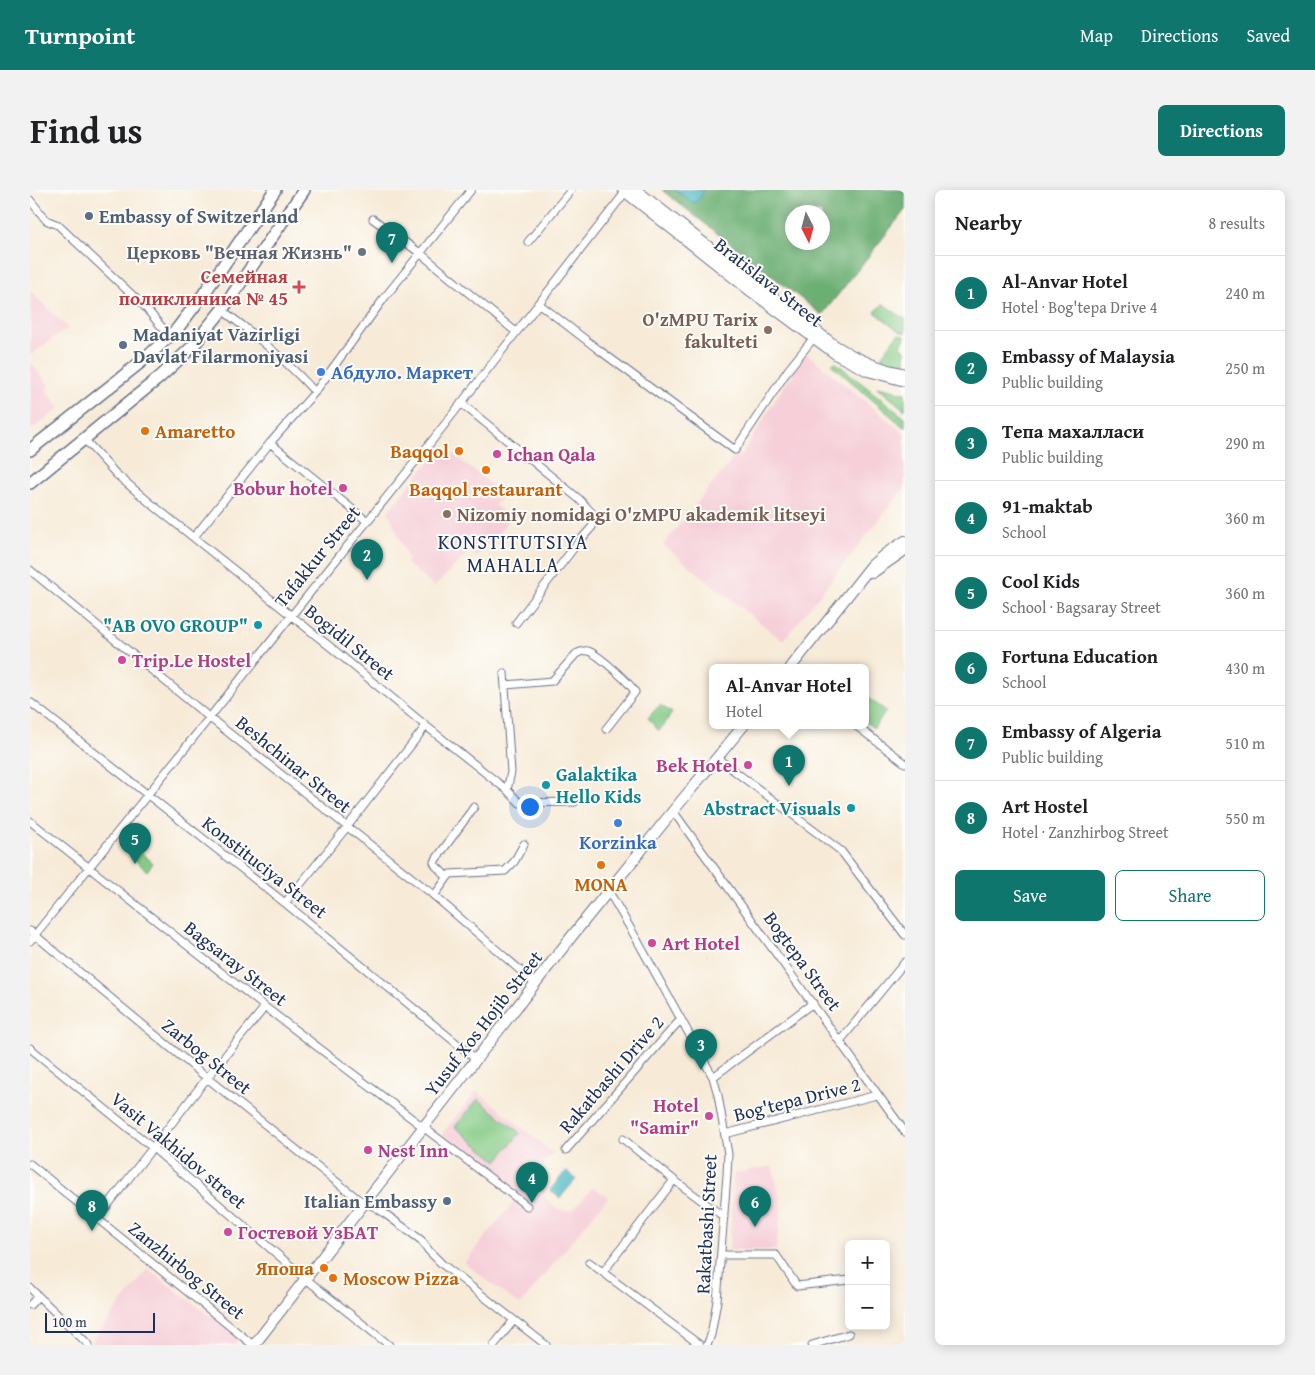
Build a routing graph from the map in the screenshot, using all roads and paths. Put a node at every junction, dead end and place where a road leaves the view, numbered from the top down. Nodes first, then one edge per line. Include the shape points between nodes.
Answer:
1 (275, 190) edge
2 (304, 190) edge
3 (471, 190) edge
4 (571, 190) edge
5 (628, 190) edge
6 (30, 200) edge
7 (373, 219) dead end
8 (528, 242) dead end
9 (420, 253) junction
10 (538, 303) junction
11 (222, 310) junction
12 (516, 332) junction
13 (816, 335) junction
14 (170, 337) junction
15 (905, 374) edge
16 (905, 381) edge
17 (315, 392) junction
18 (461, 403) junction
19 (84, 440) junction
20 (270, 443) junction
21 (30, 450) edge
22 (30, 483) edge
23 (367, 521) junction
24 (194, 537) junction
25 (905, 541) edge
26 (905, 550) edge
27 (30, 570) edge
28 (858, 585) junction
29 (291, 615) junction
30 (516, 623) dead end
31 (793, 664) edge
32 (504, 673) dead end
33 (506, 686) junction
34 (30, 702) edge
35 (210, 718) junction
36 (426, 726) junction
37 (606, 728) dead end
38 (741, 729) edge
39 (860, 729) edge
40 (717, 758) junction
41 (905, 763) edge
42 (507, 790) junction
43 (148, 795) junction
44 (575, 802) dead end
45 (474, 806) dead end
46 (673, 810) junction
47 (30, 821) edge
48 (348, 827) junction
49 (524, 844) dead end
50 (88, 868) junction
51 (447, 877) junction
52 (609, 892) junction
53 (434, 896) junction
54 (285, 903) junction
55 (905, 935) edge
56 (32, 936) edge
57 (905, 962) edge
58 (536, 984) junction
59 (813, 1003) junction
60 (265, 1007) junction
61 (681, 1019) junction
62 (840, 1041) junction
63 (30, 1048) edge
64 (477, 1060) junction
65 (207, 1078) junction
66 (713, 1078) junction
67 (877, 1095) junction
68 (424, 1128) junction
69 (905, 1132) edge
70 (725, 1134) junction
71 (623, 1139) dead end
72 (153, 1148) junction
73 (566, 1150) dead end
74 (30, 1164) edge
75 (674, 1180) junction
76 (366, 1202) junction
77 (528, 1206) dead end
78 (724, 1217) junction
79 (97, 1219) junction
80 (722, 1255) junction
81 (589, 1262) dead end
82 (602, 1272) junction
83 (306, 1279) junction
84 (845, 1280) edge
85 (30, 1288) edge
86 (38, 1296) junction
87 (30, 1305) edge
88 (514, 1320) junction
89 (848, 1334) dead end
90 (89, 1345) edge
91 (254, 1345) edge
92 (389, 1345) edge
93 (494, 1345) edge
94 (546, 1345) edge
95 (700, 1345) edge
96 (706, 1345) edge
97 (812, 1345) edge

1 - 14 main road
2 - 11 main road
3 - 9 street
4 - 8 street
5 - 10 street, Tafakkur Street
5 - 13 main road, Bratislava Street
6 - 14 street via 46,220 58,225 145,307
7 - 9 street
9 - 12 street
9 - 17 street
10 - 12 street, Tafakkur Street
10 - 13 street via 735,450 788,370
11 - 17 street via 270,347
11 - 19 main road via 177,362
12 - 18 street, Tafakkur Street
13 - 15 main road, Bratislava Street via 863,362
13 - 16 main road, Bratislava Street via 837,355 861,369
14 - 21 main road
17 - 20 street
18 - 23 street, Tafakkur Street
18 - 30 street via 579,499 594,520
19 - 22 main road
19 - 24 street, Bogidil Street via 116,474
20 - 23 street
20 - 24 street
23 - 29 street, Tafakkur Street
24 - 29 street, Bogidil Street
25 - 28 main road via 878,559
26 - 28 main road
27 - 35 street, Beshchinar Street
28 - 31 main road
29 - 35 street, Tafakkur Street
29 - 36 street, Bogidil Street
32 - 33 street
33 - 37 street via 552,682 576,654 589,651 630,684 635,692
33 - 42 street via 511,772
34 - 43 street, Konstituciya Street
35 - 43 street, Tafakkur Street
35 - 48 street, Beshchinar Street
36 - 42 street, Bogidil Street
36 - 48 street
38 - 40 main road, Yusuf Xos Hojib Street
39 - 41 street
40 - 46 main road, Yusuf Xos Hojib Street
40 - 55 street via 841,851
42 - 44 street, Bogidil Street via 520,803
43 - 50 street, Tafakkur Street
43 - 54 street, Konstituciya Street
45 - 51 street via 434,862
46 - 52 main road, Yusuf Xos Hojib Street
46 - 59 street, Bogtepa Street
47 - 50 street, Bagsarаy Street
48 - 53 street, Beshchinar Street
48 - 54 street
49 - 51 street via 505,871 450,874
50 - 56 street, Tafakkur Street
50 - 60 street, Bagsarаy Street
51 - 53 street
52 - 58 main road, Yusuf Xos Hojib Street
52 - 61 street, Rakatbashi Street
53 - 58 street, Beshchinar Street
54 - 64 street, Konstituciya Street
56 - 65 street, Zarbog Street
57 - 62 street
58 - 64 main road, Yusuf Xos Hojib Street
59 - 62 street, Bogtepa Street
59 - 66 street
60 - 65 street
60 - 68 street, Bagsarаy Street
61 - 66 street, Rakatbashi Street
61 - 73 street, Rakatbashi Drive 2
62 - 67 street, Bogtepa Street
63 - 72 street, Vasit Vakhidov street
64 - 68 main road, Yusuf Xos Hojib Street
65 - 72 street
65 - 76 street, Zarbog Street via 358,1199
66 - 70 street, Rakatbashi Street
67 - 69 street, Bogtepa Street
67 - 70 street, Bog'tepa Drive 2
68 - 76 main road, Yusuf Xos Hojib Street
68 - 77 street, Bagsarаy Street
70 - 78 street, Rakatbashi Street via 728,1165
71 - 75 street
72 - 79 street
72 - 83 street, Vasit Vakhidov street
74 - 79 street, Zanzhirbog Street
75 - 78 street
75 - 82 street
76 - 83 main road, Yusuf Xos Hojib Street
76 - 88 street, Zarbog Street via 421,1240 442,1264
78 - 80 street, Rakatbashi Street
79 - 91 street, Zanzhirbog Street
80 - 84 street via 776,1255 797,1286
80 - 96 street, Rakatbashi Street via 718,1301
81 - 82 street
82 - 95 street
83 - 91 main road, Yusuf Xos Hojib Street
83 - 92 street, Vasit Vakhidov street
85 - 86 street
86 - 87 street
86 - 90 street
88 - 93 street
88 - 94 street, Zarbog Street
89 - 97 street

